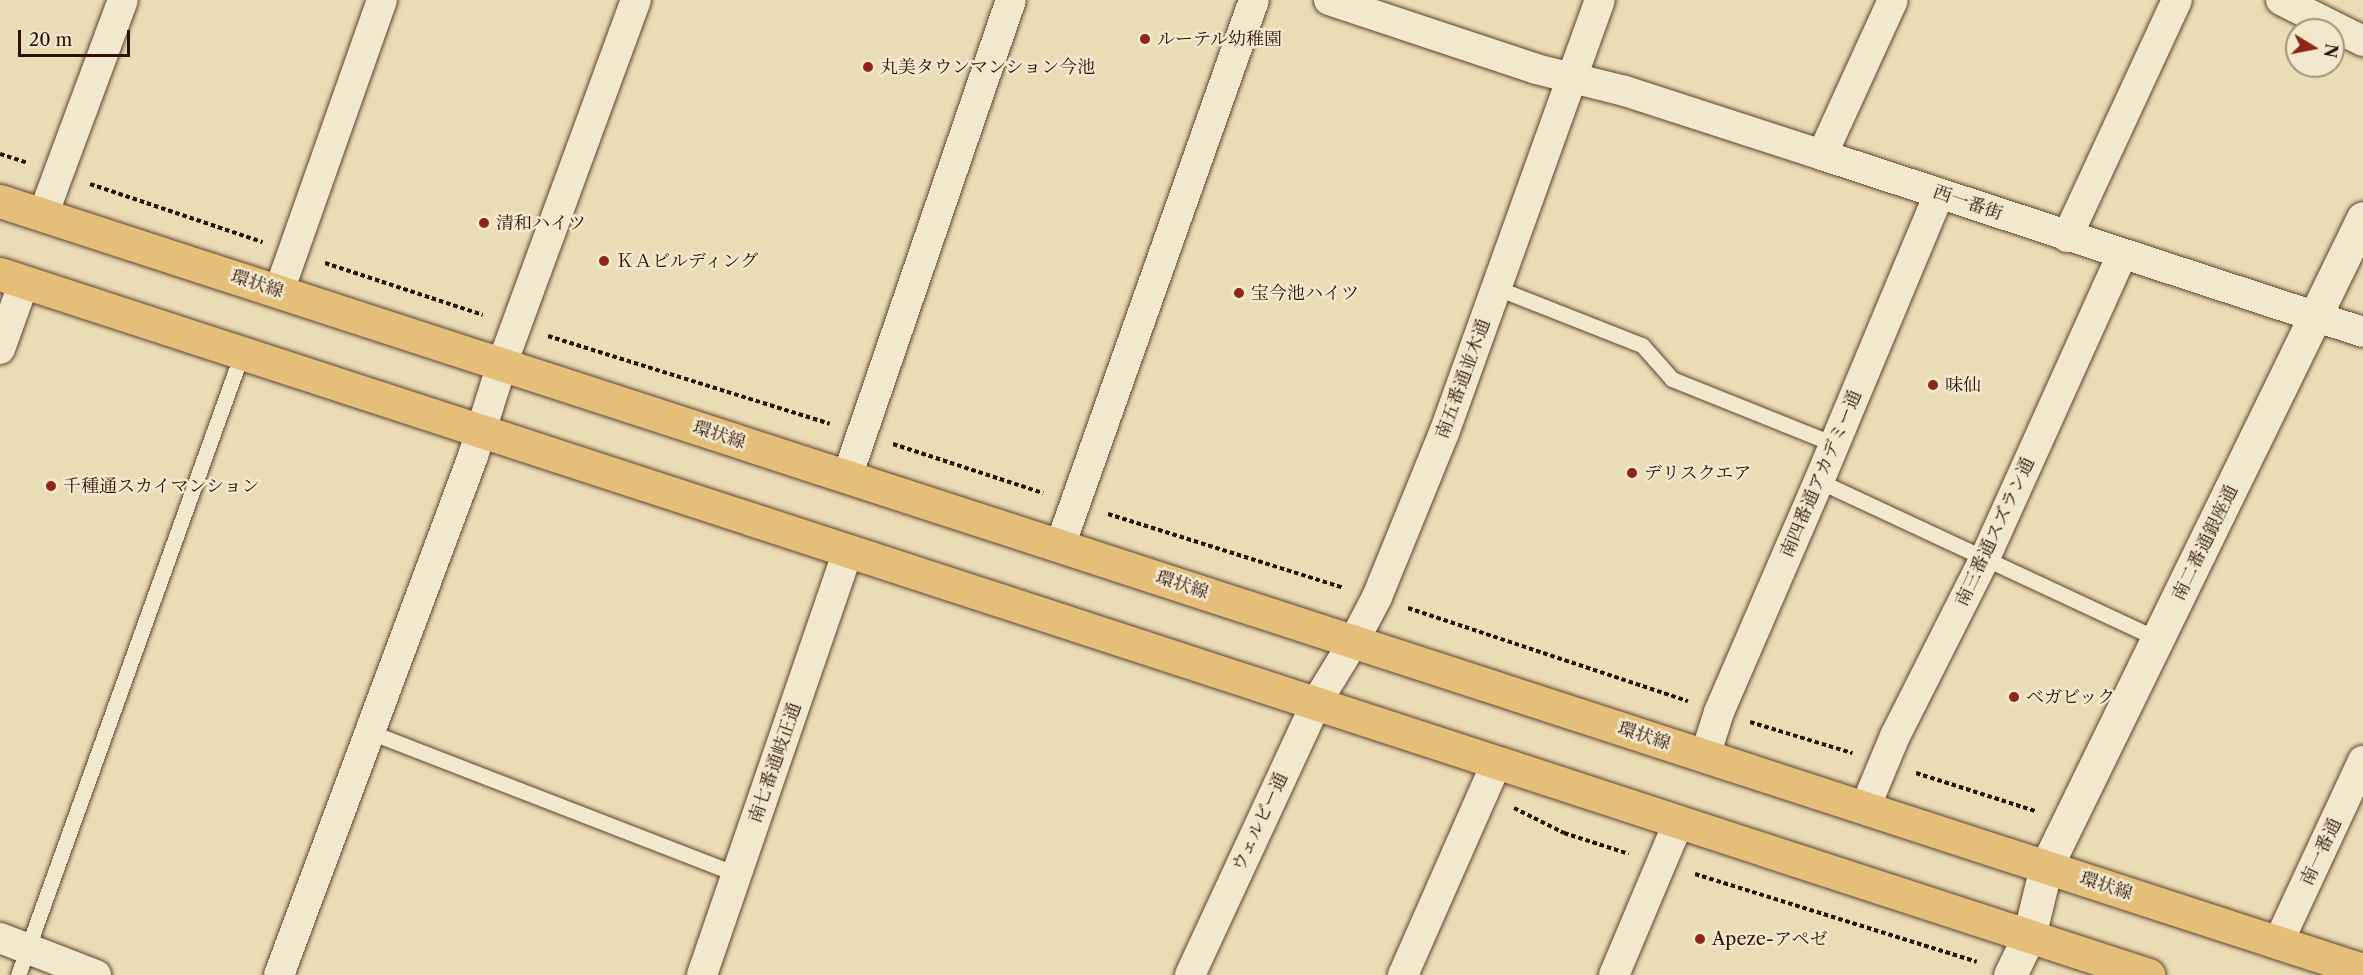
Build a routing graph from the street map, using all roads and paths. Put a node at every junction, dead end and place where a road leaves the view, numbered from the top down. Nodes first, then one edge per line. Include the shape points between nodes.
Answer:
1 (123, 0) edge
2 (382, 0) edge
3 (636, 0) edge
4 (1011, 0) edge
5 (1254, 0) edge
6 (1329, 0) edge
7 (1600, 0) edge
8 (1893, 0) edge
9 (2177, 0) edge
10 (2281, 0) edge
11 (2363, 41) edge
12 (1572, 78) junction
13 (0, 154) edge
14 (1822, 154) junction
15 (33, 165) dead end
16 (84, 182) dead end
17 (1940, 194) junction
18 (0, 201) edge
19 (43, 215) junction
20 (2363, 219) edge
21 (2067, 237) junction
22 (273, 245) dead end
23 (2122, 255) junction
24 (321, 262) dead end
25 (12, 278) edge
26 (1497, 288) junction
27 (279, 291) junction
28 (488, 316) dead end
29 (2316, 318) junction
30 (2363, 332) edge
31 (542, 334) dead end
32 (0, 349) edge
33 (242, 353) junction
34 (502, 364) junction
35 (841, 427) dead end
36 (482, 431) junction
37 (884, 441) dead end
38 (1834, 444) junction
39 (848, 477) junction
40 (1820, 481) junction
41 (1047, 494) dead end
42 (1104, 513) dead end
43 (1060, 546) junction
44 (848, 551) junction
45 (1985, 558) junction
46 (1345, 588) dead end
47 (1399, 605) dead end
48 (2158, 639) junction
49 (1354, 641) junction
50 (1335, 671) joint
51 (1690, 702) dead end
52 (1316, 703) junction
53 (1749, 721) dead end
54 (370, 732) junction
55 (1854, 754) dead end
56 (1705, 756) junction
57 (2363, 761) edge
58 (1497, 762) junction
59 (1912, 772) dead end
60 (1511, 807) dead end
61 (1865, 808) junction
62 (2045, 814) dead end
63 (1679, 821) junction
64 (1631, 855) dead end
65 (2046, 867) junction
66 (1687, 872) dead end
67 (736, 874) junction
68 (2029, 936) junction
69 (0, 938) edge
70 (2278, 943) junction
71 (23, 962) edge
72 (1999, 970) edge
73 (2363, 970) edge
74 (96, 975) edge
75 (279, 975) edge
76 (702, 975) edge
77 (1190, 975) edge
78 (1403, 975) edge
79 (1614, 975) edge
80 (2149, 975) edge

1 - 19 street
2 - 27 street
3 - 34 street
4 - 39 street
5 - 43 street
6 - 12 street, 西一番街
7 - 12 street, 南五番通並木通
8 - 14 street
9 - 21 street
10 - 11 street
12 - 14 street, 西一番街
12 - 26 street, 南五番通並木通
13 - 15 path
14 - 17 street, 西一番街
16 - 22 path
17 - 21 street, 西一番街
17 - 38 street, 南四番通アカデミー通
18 - 19 main road, 環状線
19 - 27 main road, 環状線
20 - 29 street, 南二番通銀座通
21 - 23 street, 西一番街
23 - 29 street, 西一番街
23 - 45 street, 南三番通スズラン通
24 - 28 path
25 - 32 street
25 - 33 main road
26 - 38 lane via 1642,345 1672,379
26 - 49 street, 南五番通並木通 via 1444,433 1377,597
27 - 34 main road, 環状線
29 - 30 street, 西一番街
29 - 48 street, 南二番通銀座通
31 - 35 path
33 - 36 main road
33 - 71 lane
34 - 36 street
34 - 39 main road, 環状線
36 - 44 main road
36 - 54 street
37 - 41 path
38 - 40 street, 南四番通アカデミー通
39 - 43 main road, 環状線
40 - 45 lane
40 - 56 street, 南四番通アカデミー通 via 1719,712
42 - 46 path
43 - 49 main road, 環状線
44 - 52 main road
44 - 67 street, 南七番通岐正通
45 - 48 lane
45 - 61 street, 南三番通スズラン通 via 1895,736
47 - 51 path
48 - 65 street, 南二番通銀座通
49 - 50 street, 南五番通並木通
49 - 56 main road, 環状線
50 - 52 street, ウェルビー通
52 - 58 main road
52 - 77 street, ウェルビー通
53 - 55 path
54 - 67 lane
54 - 75 street
56 - 61 main road, 環状線
57 - 70 street, 南一番通
58 - 63 main road
58 - 78 street
59 - 62 path
60 - 64 path via 1564,833
61 - 65 main road, 環状線
63 - 68 main road
63 - 79 street
65 - 68 street, 南二番通銀座通
65 - 70 main road, 環状線
66 - 72 path
67 - 76 street, 南七番通岐正通
68 - 72 street, 南二番通銀座通
68 - 80 main road
69 - 71 street
70 - 73 main road, 環状線
71 - 74 street

